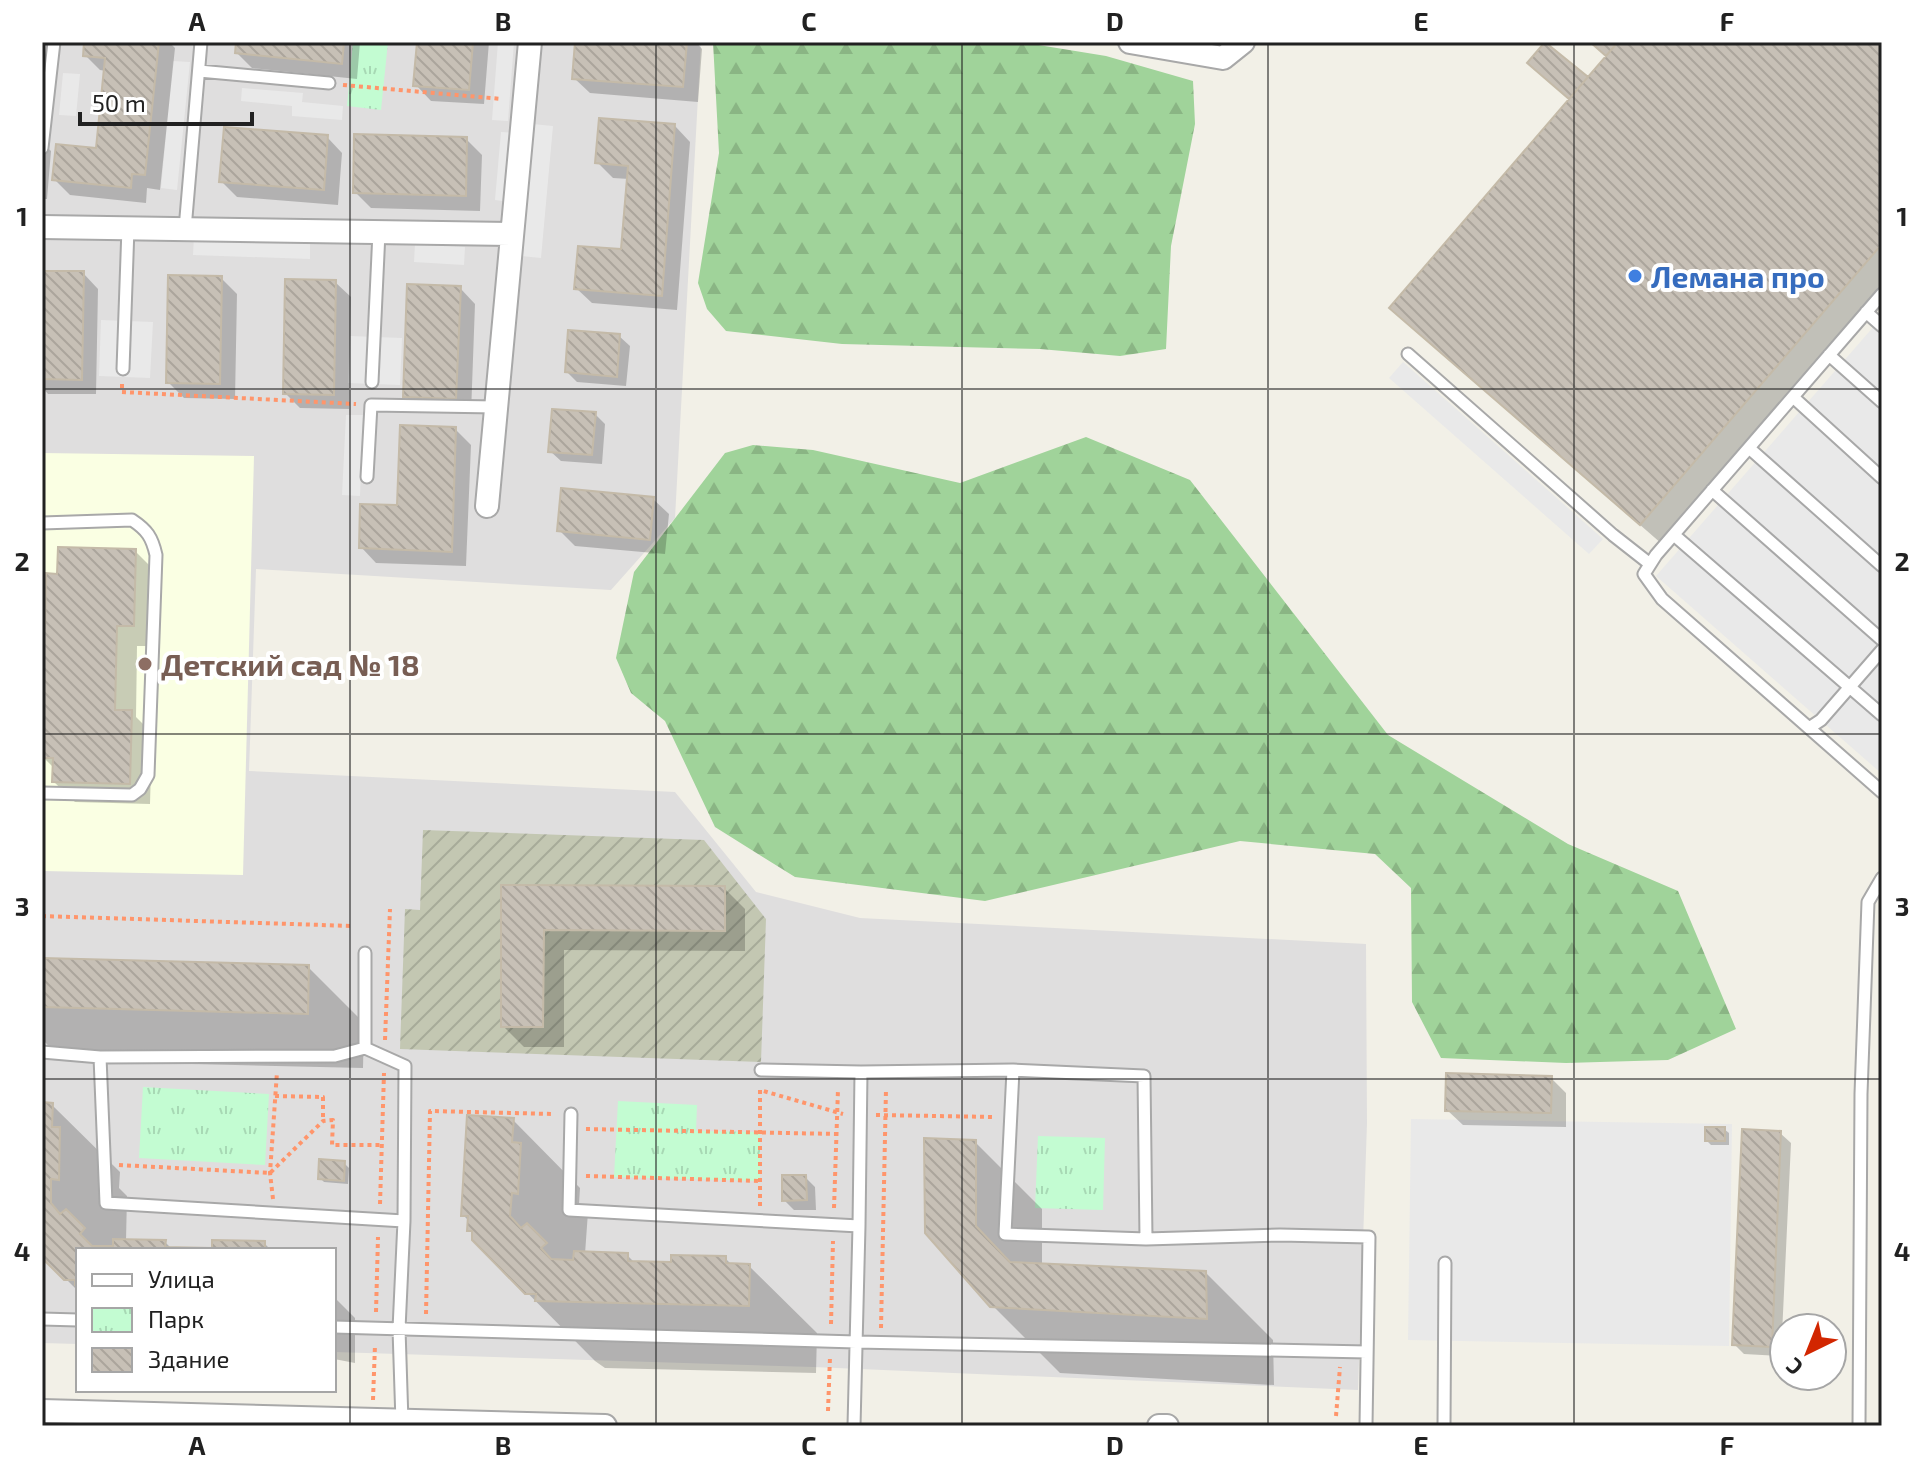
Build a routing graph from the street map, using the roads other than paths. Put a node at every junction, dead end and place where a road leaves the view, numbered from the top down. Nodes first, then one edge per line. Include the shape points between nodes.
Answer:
1 (54, 42) edge
2 (201, 42) edge
3 (530, 42) edge
4 (1130, 42) edge
5 (1243, 42) edge
6 (199, 71) junction
7 (329, 83) road end
8 (44, 103) edge
9 (42, 148) edge
10 (42, 227) edge
11 (128, 228) junction
12 (185, 229) junction
13 (379, 232) junction
14 (512, 234) junction
15 (1882, 294) edge
16 (1866, 312) junction
17 (1882, 326) edge
18 (1408, 354) dead end
19 (1829, 355) junction
20 (123, 369) road end
21 (372, 382) dead end
22 (1793, 397) junction
23 (1882, 402) edge
24 (496, 407) junction
25 (1749, 448) junction
26 (367, 477) dead end
27 (1882, 478) edge
28 (1712, 490) junction
29 (487, 506) dead end
30 (42, 523) edge
31 (1674, 535) junction
32 (1650, 564) junction
33 (1882, 566) edge
34 (1882, 640) edge
35 (1882, 650) edge
36 (1850, 687) junction
37 (1882, 715) edge
38 (1809, 728) junction
39 (1882, 792) edge
40 (42, 793) edge
41 (1882, 878) edge
42 (365, 953) dead end
43 (365, 1048) junction
44 (42, 1052) edge
45 (100, 1057) junction
46 (761, 1070) dead end
47 (1013, 1070) junction
48 (861, 1072) junction
49 (571, 1114) road end
50 (404, 1221) junction
51 (859, 1226) junction
52 (1146, 1239) junction
53 (1445, 1263) dead end
54 (42, 1319) edge
55 (76, 1320) edge
56 (336, 1327) edge
57 (399, 1329) junction
58 (856, 1342) junction
59 (1367, 1352) junction
60 (42, 1411) edge
61 (402, 1422) edge
62 (605, 1426) edge
63 (854, 1426) edge
64 (1159, 1426) edge
65 (1166, 1426) edge
66 (1366, 1426) edge
67 (1444, 1426) edge
68 (1859, 1426) edge

1 - 8 lane
2 - 6 lane
3 - 14 street
4 - 5 street via 1223,58
6 - 7 lane
6 - 12 lane
8 - 9 lane
10 - 11 street
11 - 12 street
11 - 20 lane
12 - 13 street
13 - 14 street
13 - 21 lane
14 - 24 street
15 - 16 lane
16 - 17 lane
16 - 19 lane
18 - 32 lane
19 - 22 lane
19 - 23 lane
22 - 25 lane
22 - 27 lane
24 - 26 lane via 371,405
24 - 29 street
25 - 28 lane
25 - 33 lane
28 - 31 lane
28 - 34 lane
30 - 40 lane via 132,520 152,537 156,555 148,775 140,789 121,797
31 - 32 lane
31 - 36 lane
32 - 38 lane via 1644,574 1662,599
35 - 36 lane
36 - 37 lane
36 - 38 lane
38 - 39 lane
41 - 68 lane via 1868,902
42 - 43 lane
43 - 45 lane via 335,1056
43 - 50 lane via 405,1066
44 - 45 lane
45 - 50 lane via 106,1203
46 - 48 lane
47 - 48 lane
47 - 52 lane via 1144,1076
47 - 52 lane via 1005,1234
48 - 51 lane
49 - 51 lane via 569,1210
50 - 57 lane
51 - 58 lane
52 - 59 lane via 1369,1237
53 - 67 lane
54 - 55 lane
56 - 57 lane
57 - 58 lane
57 - 61 lane
58 - 59 lane
58 - 63 lane
59 - 66 lane
60 - 61 street
61 - 62 street
64 - 65 street

